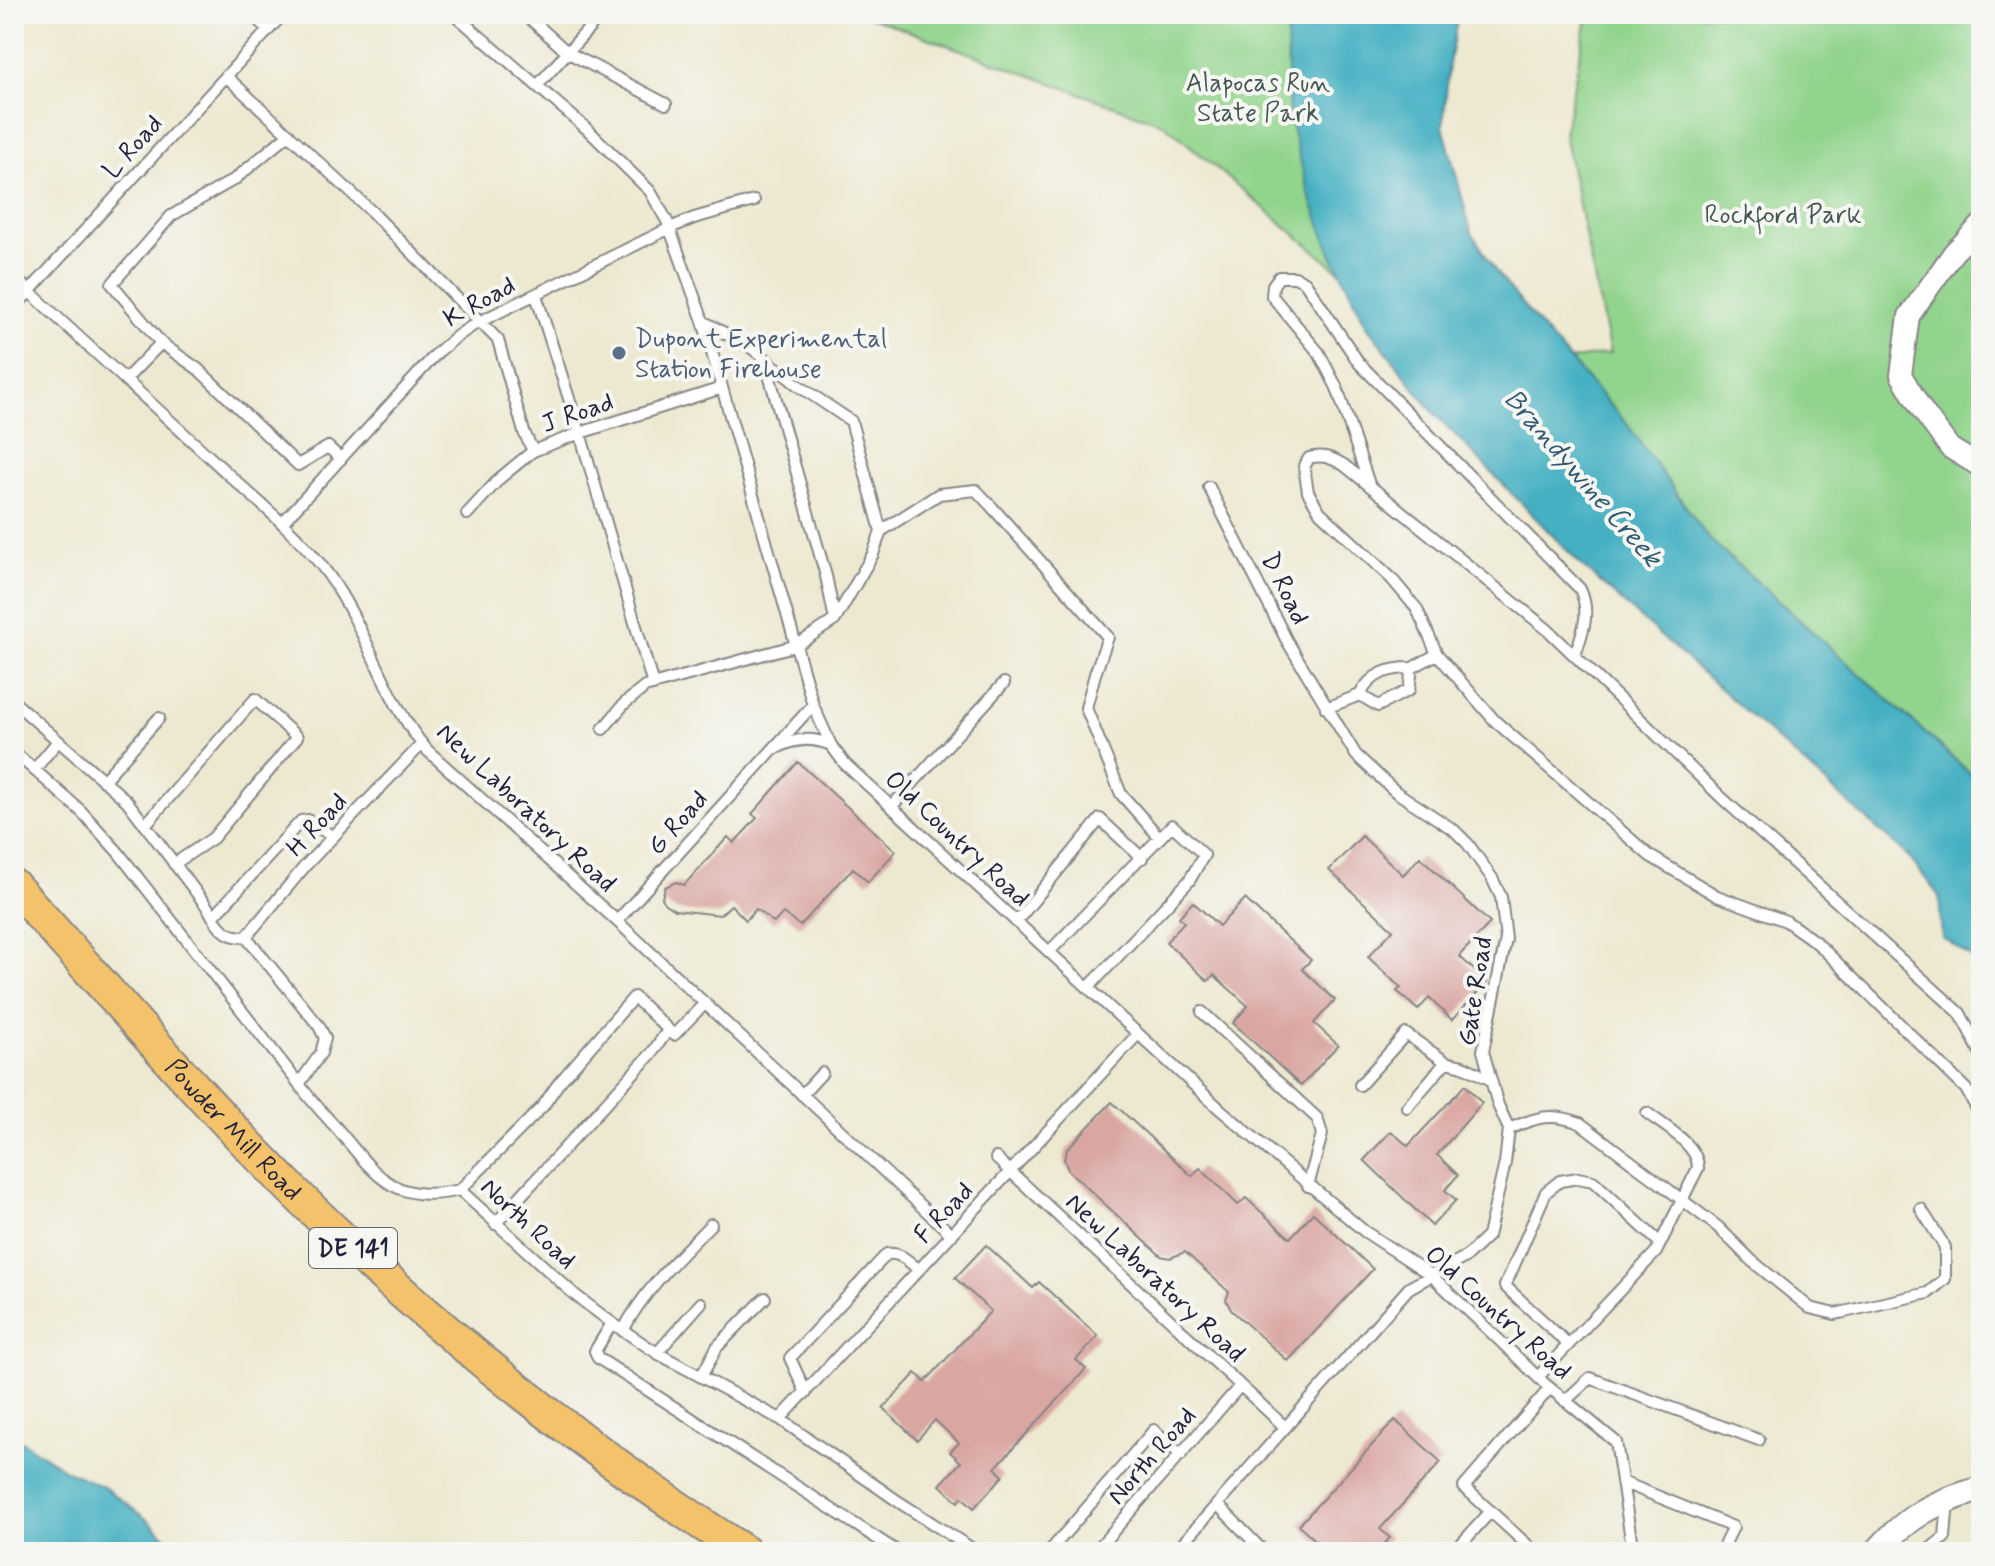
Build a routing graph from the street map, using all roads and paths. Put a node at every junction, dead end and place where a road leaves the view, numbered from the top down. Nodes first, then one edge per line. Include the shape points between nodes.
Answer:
1 (252, 14) edge
2 (283, 14) edge
3 (454, 14) edge
4 (525, 14) edge
5 (602, 14) edge
6 (268, 30) junction
7 (567, 52) junction
8 (226, 76) junction
9 (537, 86) junction
10 (666, 104) dead end
11 (289, 134) junction
12 (754, 201) dead end
13 (1981, 225) edge
14 (670, 228) junction
15 (14, 277) edge
16 (30, 291) junction
17 (536, 295) junction
18 (14, 308) edge
19 (481, 321) junction
20 (703, 321) junction
21 (161, 343) junction
22 (764, 357) junction
23 (125, 380) junction
24 (722, 388) junction
25 (580, 433) junction
26 (533, 451) junction
27 (341, 459) junction
28 (1981, 467) edge
29 (1369, 485) junction
30 (1209, 487) dead end
31 (467, 514) dead end
32 (283, 522) junction
33 (881, 531) junction
34 (835, 620) junction
35 (797, 645) junction
36 (1437, 654) junction
37 (1575, 655) junction
38 (1412, 668) junction
39 (1004, 683) dead end
40 (653, 685) junction
41 (1360, 695) junction
42 (14, 702) edge
43 (813, 705) junction
44 (1326, 708) junction
45 (159, 718) dead end
46 (603, 729) dead end
47 (58, 741) junction
48 (422, 744) junction
49 (831, 745) junction
50 (14, 752) edge
51 (769, 753) junction
52 (34, 770) junction
53 (103, 781) junction
54 (891, 807) junction
55 (146, 824) junction
56 (333, 837) junction
57 (1160, 838) junction
58 (1142, 858) junction
59 (174, 864) junction
60 (14, 886) edge
61 (213, 917) junction
62 (617, 921) junction
63 (1016, 922) junction
64 (246, 937) junction
65 (1049, 952) junction
66 (1088, 988) junction
67 (705, 1003) junction
68 (1202, 1012) dead end
69 (668, 1030) junction
70 (1138, 1034) junction
71 (1981, 1054) edge
72 (1446, 1062) junction
73 (822, 1073) dead end
74 (1491, 1080) junction
75 (299, 1084) junction
76 (1360, 1085) dead end
77 (802, 1095) junction
78 (1407, 1107) dead end
79 (1647, 1113) dead end
80 (1981, 1116) edge
81 (1509, 1129) junction
82 (996, 1158) dead end
83 (1011, 1171) junction
84 (1308, 1186) junction
85 (460, 1190) junction
86 (1680, 1199) junction
87 (1921, 1209) dead end
88 (495, 1224) junction
89 (711, 1224) dead end
90 (952, 1235) junction
91 (1660, 1243) junction
92 (919, 1270) junction
93 (1431, 1275) junction
94 (765, 1298) dead end
95 (701, 1303) dead end
96 (612, 1323) junction
97 (623, 1331) junction
98 (1568, 1344) junction
99 (657, 1353) junction
100 (701, 1377) junction
101 (1538, 1377) junction
102 (1240, 1386) junction
103 (1550, 1388) junction
104 (806, 1393) junction
105 (1565, 1401) junction
106 (780, 1419) junction
107 (1285, 1427) junction
108 (1759, 1440) dead end
109 (1181, 1455) junction
110 (1622, 1482) junction
111 (1981, 1489) edge
112 (1948, 1498) junction
113 (1217, 1504) junction
114 (1491, 1511) junction
115 (1522, 1548) edge
116 (745, 1552) edge
117 (898, 1552) edge
118 (977, 1552) edge
119 (1049, 1552) edge
120 (1095, 1552) edge
121 (1175, 1552) edge
122 (1264, 1552) edge
123 (1454, 1552) edge
124 (1535, 1552) edge
125 (1633, 1552) edge
126 (1721, 1552) edge
127 (1877, 1552) edge
128 (1926, 1552) edge

1 - 6 lane
2 - 6 lane, L Road
3 - 9 lane, Old Country Road
4 - 7 lane
5 - 7 lane
6 - 8 lane, L Road
7 - 9 lane
7 - 10 lane
8 - 11 lane
8 - 16 lane, L Road
9 - 14 lane, Old Country Road via 650,191
11 - 19 lane
11 - 21 lane via 235,179 171,216 112,284
12 - 14 lane, K Road
13 - 28 street via 1954,252 1909,316 1901,375 1950,448
14 - 17 lane, K Road
14 - 20 lane, Old Country Road
15 - 16 lane, New Laboratory Road
16 - 18 lane, L Road
16 - 23 lane, New Laboratory Road
17 - 19 lane, K Road
17 - 25 lane
19 - 26 lane via 498,340
19 - 27 lane, K Road via 437,353
20 - 22 lane
20 - 24 lane, Old Country Road
21 - 23 lane
21 - 27 lane via 198,369 298,465 328,447
22 - 33 lane via 851,421
22 - 34 lane
23 - 32 lane, New Laboratory Road
24 - 25 lane, J Road
24 - 35 lane, Old Country Road
25 - 26 lane, J Road
25 - 40 lane
26 - 31 lane, J Road
27 - 32 lane, K Road
29 - 36 lane via 1331,457 1309,458 1304,467 1308,492 1320,512 1417,609
29 - 37 lane
29 - 37 lane via 1337,388 1319,353 1272,296 1279,277 1305,282 1359,363 1580,589 1587,604 1586,622
30 - 44 lane, D Road
32 - 48 lane, New Laboratory Road via 337,586
33 - 34 lane
33 - 57 lane via 939,494 976,490 992,507 1108,637 1086,708 1121,794
34 - 35 lane
35 - 40 lane
35 - 43 lane, Old Country Road
36 - 38 lane
36 - 80 lane via 1495,721 1650,856 1717,896 1786,921 1817,943 1966,1089
37 - 71 lane via 1723,799 1960,1013
38 - 41 lane via 1394,668 1367,681
38 - 41 lane via 1409,690 1378,706
39 - 54 lane
40 - 46 lane via 624,704
41 - 44 lane
42 - 47 lane
43 - 49 lane, Old Country Road
43 - 51 lane, G Road
44 - 74 lane, Gate Road via 1356,755 1396,792 1468,844 1501,897 1506,939 1483,1042
45 - 53 lane
47 - 52 lane
47 - 53 lane
48 - 56 lane, H Road
48 - 62 lane, New Laboratory Road
49 - 51 lane via 808,739
49 - 54 lane, Old Country Road
50 - 52 lane, North Road
51 - 62 lane, G Road
52 - 75 lane, North Road via 118,852
53 - 55 lane
54 - 63 lane, Old Country Road
55 - 59 lane
55 - 59 lane via 255,699 297,737 213,838
56 - 61 lane via 308,820 301,821
56 - 64 lane, H Road
57 - 58 lane
57 - 66 lane via 1172,825 1204,855 1189,881
58 - 63 lane via 1100,819
58 - 65 lane
59 - 61 lane
60 - 116 highway, Powder Mill Road / DE 141 via 208,1101 344,1240 573,1432
61 - 64 lane via 225,932
62 - 67 lane, New Laboratory Road
63 - 65 lane, Old Country Road
64 - 75 lane via 325,1038
65 - 66 lane, Old Country Road
66 - 70 lane, Old Country Road
67 - 69 lane via 674,1035
67 - 77 lane, New Laboratory Road
68 - 84 lane via 1317,1118 1322,1134
69 - 85 lane via 634,997 543,1106
69 - 88 lane
70 - 83 lane, F Road
70 - 84 lane, Old Country Road
72 - 74 lane
72 - 76 lane via 1406,1034
72 - 78 lane
73 - 77 lane
74 - 81 lane, Gate Road
75 - 85 lane, North Road via 382,1180 421,1193
77 - 90 lane, New Laboratory Road
79 - 86 lane via 1699,1160
81 - 86 lane via 1535,1118 1560,1116 1580,1123
81 - 93 lane, Gate Road via 1488,1236 1467,1256
82 - 83 lane, New Laboratory Road
83 - 90 lane, F Road
83 - 102 lane, New Laboratory Road
84 - 93 lane, Old Country Road
85 - 88 lane, North Road
86 - 87 lane via 1810,1308 1835,1314 1928,1293 1945,1279 1945,1247
86 - 91 lane
88 - 96 lane, North Road
89 - 97 lane via 632,1313
90 - 92 lane, F Road
91 - 98 lane
91 - 98 lane via 1593,1181 1560,1181 1546,1192 1505,1286
92 - 104 lane, F Road
92 - 104 lane via 904,1257 887,1254 812,1331 790,1358
93 - 101 lane, Old Country Road
93 - 107 lane, Gate Road via 1409,1288
94 - 100 lane via 717,1347
95 - 99 lane
96 - 97 lane, North Road
96 - 117 lane via 595,1351 598,1358
97 - 99 lane, North Road
98 - 101 lane
99 - 100 lane, North Road
100 - 106 lane, North Road
101 - 103 lane, Old Country Road
102 - 107 lane, New Laboratory Road
102 - 109 lane, North Road
103 - 105 lane, Old Country Road
103 - 114 lane via 1464,1487
104 - 106 lane, F Road
105 - 108 lane via 1590,1378
105 - 110 lane, Old Country Road via 1616,1442
106 - 118 lane, North Road
107 - 113 lane, Gate Road
109 - 119 lane via 1154,1430
109 - 120 lane, North Road
110 - 125 lane, Old Country Road
110 - 126 lane via 1733,1527
111 - 112 street
112 - 127 street via 1896,1529
112 - 128 lane via 1945,1537
113 - 121 lane, Gate Road
113 - 122 lane
114 - 115 lane
114 - 123 lane
115 - 124 lane

